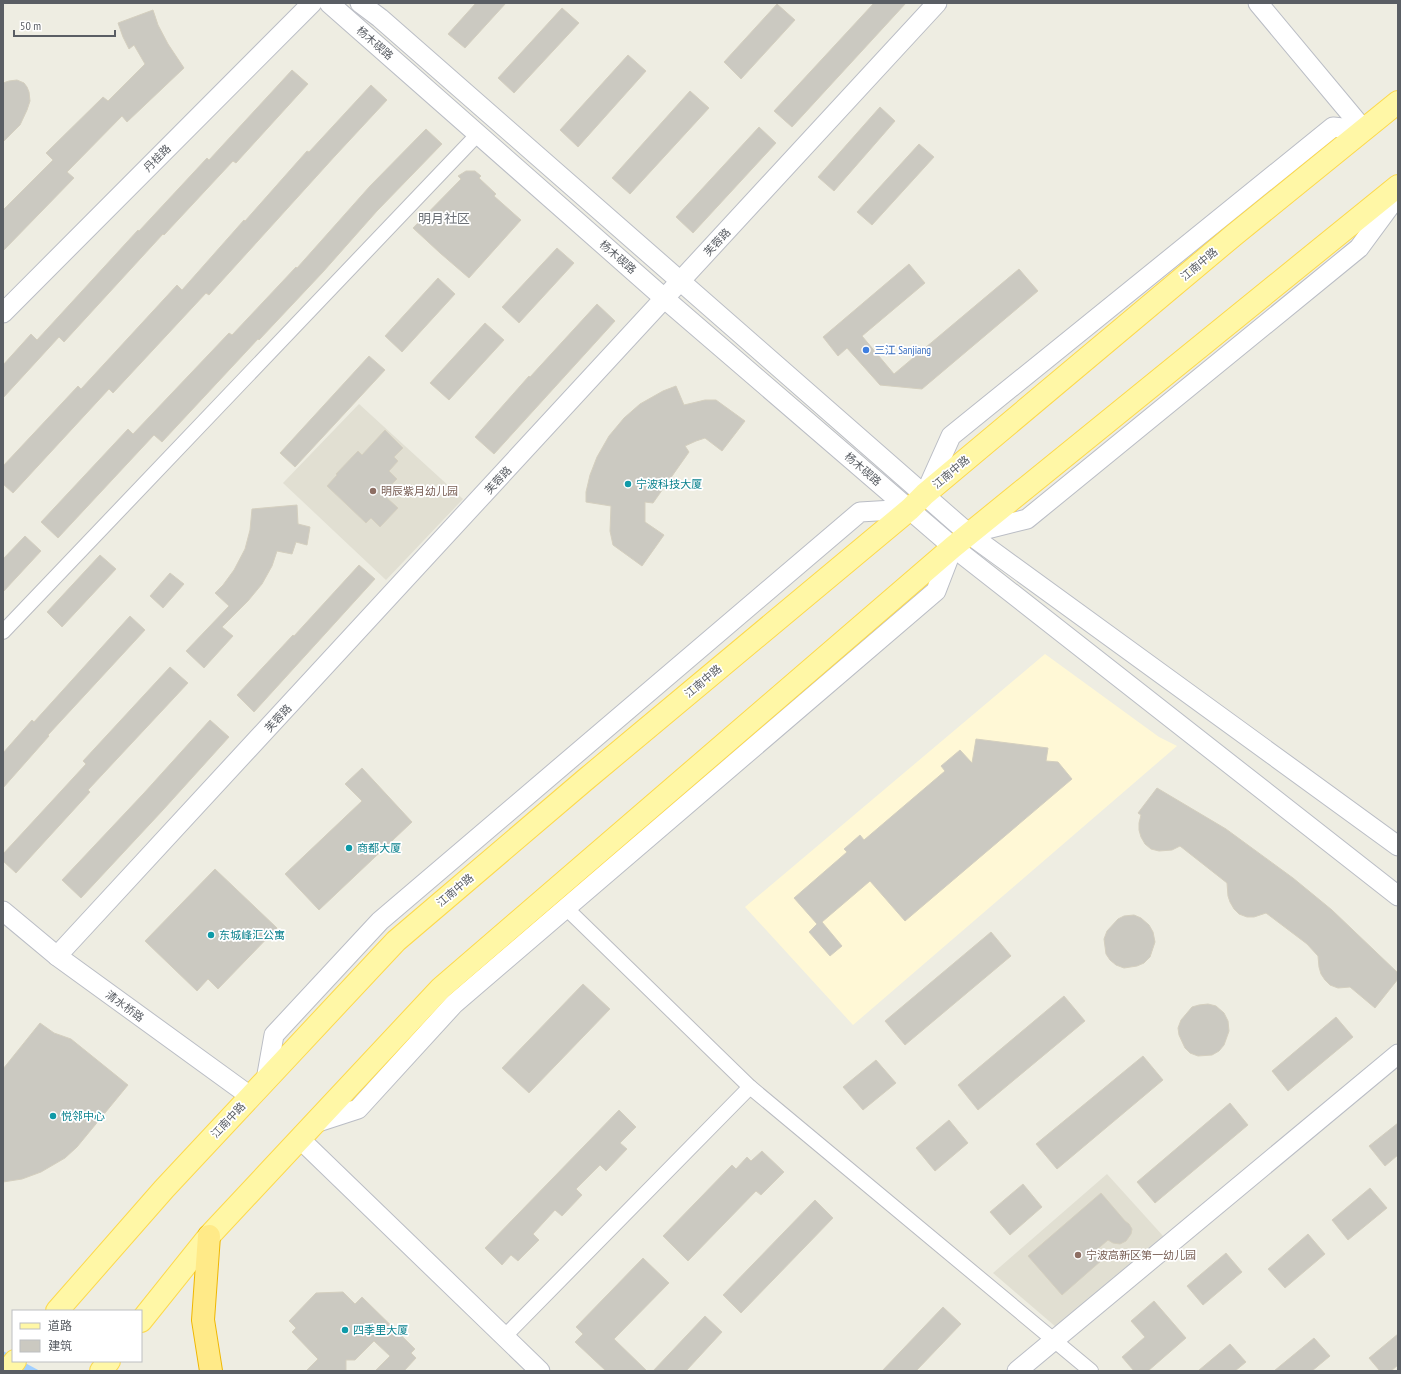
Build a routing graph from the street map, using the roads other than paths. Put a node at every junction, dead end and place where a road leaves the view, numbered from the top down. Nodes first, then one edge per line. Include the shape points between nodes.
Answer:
1 (312, 3) edge
2 (329, 3) edge
3 (360, 3) edge
4 (937, 3) edge
5 (1258, 3) edge
6 (1398, 102) edge
7 (1364, 130) junction
8 (478, 134) junction
9 (1398, 186) edge
10 (1398, 195) edge
11 (681, 282) junction
12 (665, 299) junction
13 (3, 314) edge
14 (917, 501) junction
15 (961, 540) junction
16 (3, 632) edge
17 (1398, 846) edge
18 (1398, 896) edge
19 (566, 908) junction
20 (3, 911) edge
21 (57, 956) junction
22 (1398, 1054) edge
23 (266, 1080) junction
24 (750, 1088) junction
25 (250, 1096) junction
26 (315, 1123) junction
27 (300, 1139) junction
28 (209, 1236) junction
29 (58, 1310) edge
30 (142, 1320) edge
31 (505, 1336) junction
32 (1054, 1340) junction
33 (14, 1362) edge
34 (108, 1362) edge
35 (7, 1371) edge
36 (101, 1371) edge
37 (211, 1371) edge
38 (540, 1371) edge
39 (1017, 1371) edge
40 (1091, 1371) edge

1 - 13 street, 丹桂路
2 - 8 street, 杨木碶路
3 - 11 street, 杨木碶路
4 - 11 street, 芙蓉路
5 - 7 street
6 - 7 main road, 江南中路
7 - 14 main road, 江南中路 via 1234,235
8 - 12 street, 杨木碶路
8 - 16 street
9 - 15 main road
10 - 15 street via 1359,248 1027,519
11 - 12 street, 芙蓉路
11 - 14 street, 杨木碶路
12 - 14 street, 杨木碶路
12 - 21 street, 芙蓉路
14 - 15 street
14 - 23 main road, 江南中路 via 396,941
14 - 23 street via 860,512 380,921 274,1035
15 - 17 street
15 - 18 street
15 - 19 street via 936,591
15 - 26 main road via 441,988
19 - 24 street
19 - 26 street via 454,1004 358,1109
20 - 21 street, 清水桥路
21 - 25 street, 清水桥路
22 - 32 street
23 - 25 main road, 江南中路
24 - 31 street
24 - 32 street
25 - 29 main road, 江南中路
26 - 27 main road
27 - 28 main road
27 - 31 street
28 - 30 main road
28 - 37 highway via 203,1320
31 - 38 street
32 - 39 street
32 - 40 street
33 - 35 main road
34 - 36 main road

